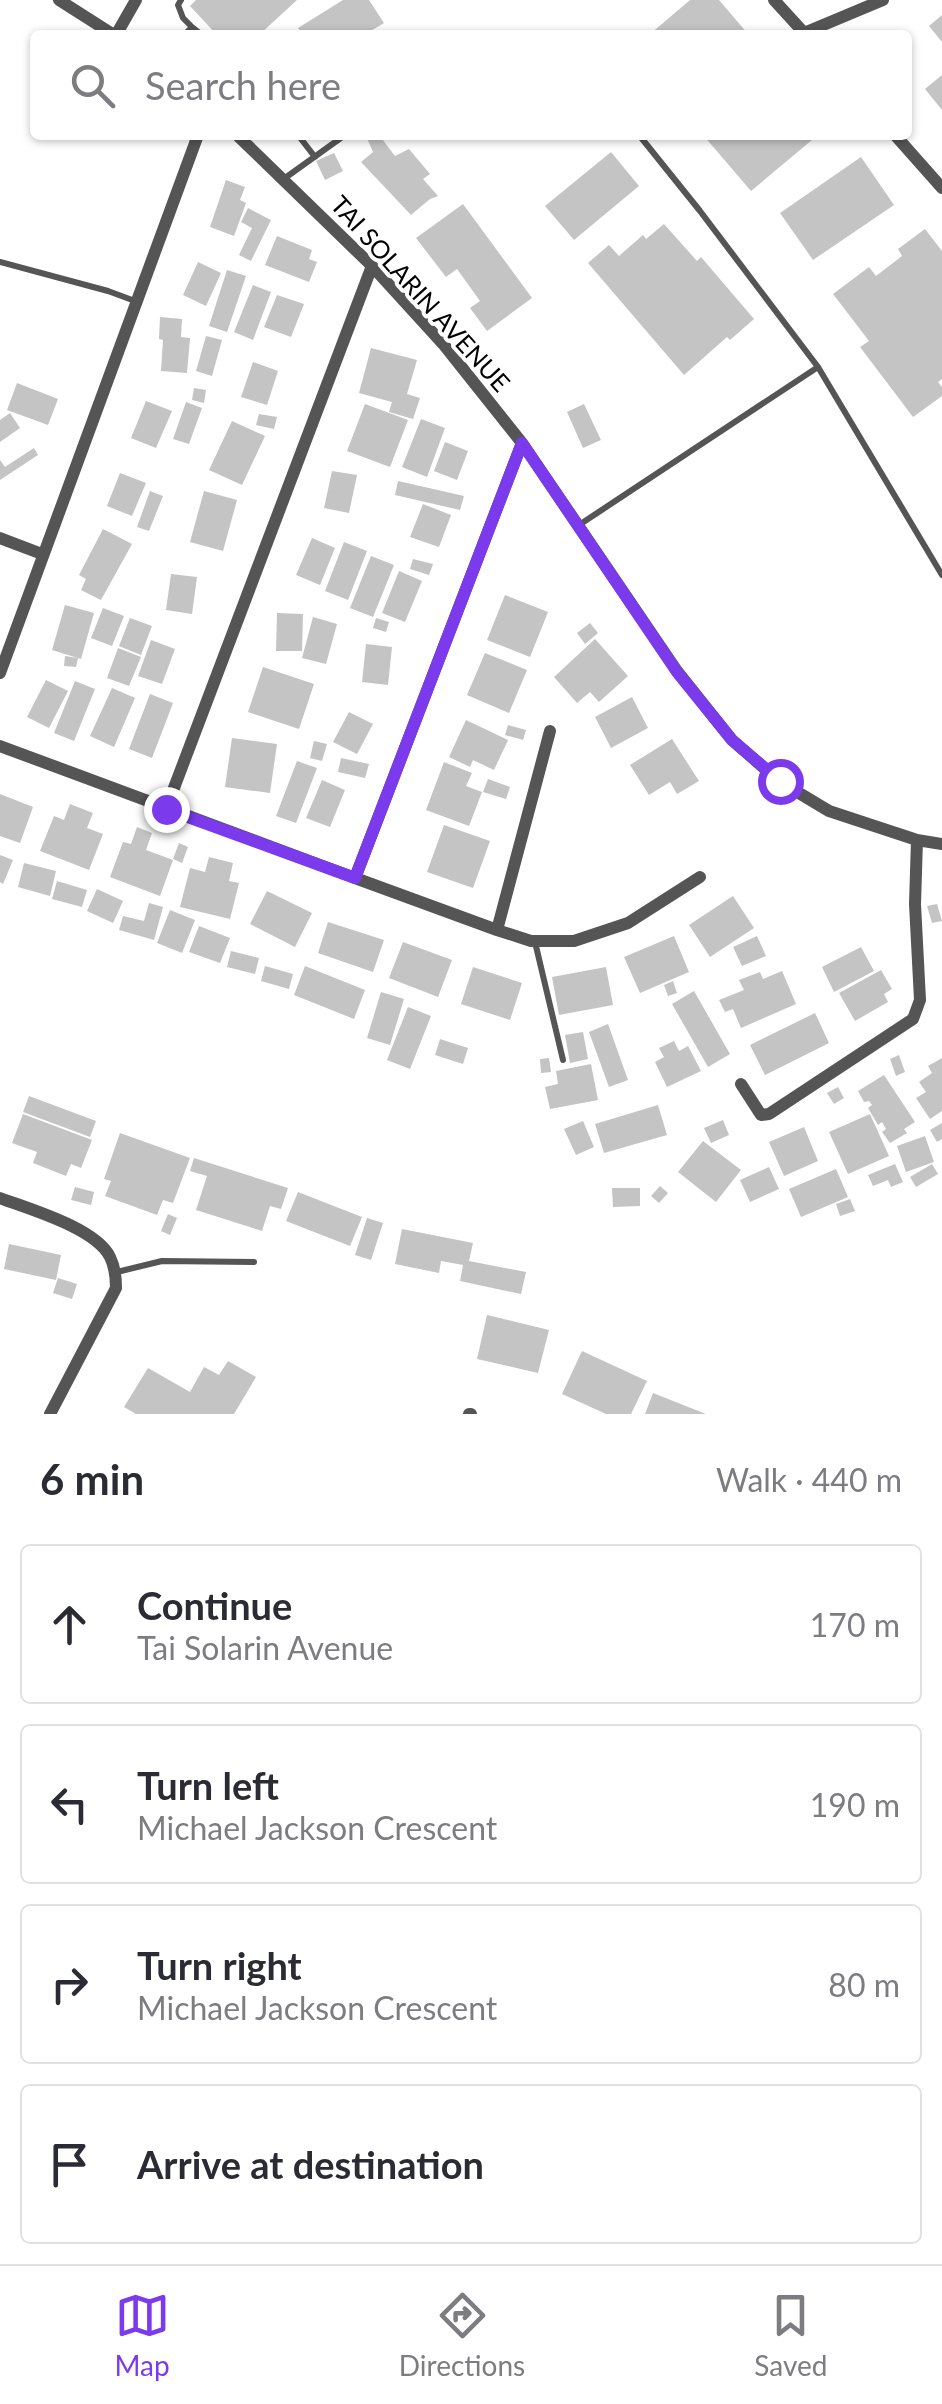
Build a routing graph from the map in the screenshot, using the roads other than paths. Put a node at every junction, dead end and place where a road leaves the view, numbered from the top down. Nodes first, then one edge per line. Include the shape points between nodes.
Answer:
1 (59, 0) edge
2 (136, 0) edge
3 (181, 0) edge
4 (774, 0) edge
5 (884, 0) edge
6 (192, 27) junction
7 (107, 30) edge
8 (118, 30) edge
9 (189, 30) edge
10 (196, 30) edge
11 (801, 30) edge
12 (814, 30) edge
13 (196, 140) edge
14 (242, 140) edge
15 (302, 140) edge
16 (338, 140) edge
17 (643, 140) edge
18 (899, 140) edge
19 (315, 156) junction
20 (284, 179) junction
21 (942, 188) edge
22 (0, 262) edge
23 (372, 266) junction
24 (136, 302) junction
25 (818, 368) junction
26 (522, 443) junction
27 (578, 526) junction
28 (0, 538) edge
29 (42, 554) junction
30 (942, 575) edge
31 (0, 673) edge
32 (550, 731) dead end
33 (0, 746) edge
34 (166, 809) junction
35 (917, 840) junction
36 (942, 844) edge
37 (700, 877) dead end
38 (355, 878) junction
39 (498, 930) junction
40 (534, 941) junction
41 (563, 1060) dead end
42 (742, 1084) dead end
43 (0, 1198) edge
44 (254, 1262) dead end
45 (116, 1272) junction
46 (50, 1414) edge

1 - 7 street
2 - 8 street
3 - 6 lane via 180,12
4 - 11 street
5 - 12 street
6 - 9 lane
6 - 10 lane
13 - 24 street
14 - 20 street, TAI SOLARIN AVENUE
15 - 19 lane
16 - 19 lane
17 - 25 lane
18 - 21 street
19 - 20 lane
20 - 23 street, TAI SOLARIN AVENUE
22 - 24 lane
23 - 26 street, TAI SOLARIN AVENUE
23 - 34 street
24 - 29 street
25 - 27 lane
25 - 30 lane
26 - 27 street, TAI SOLARIN AVENUE
26 - 38 street
27 - 35 street, TAI SOLARIN AVENUE via 732,740 828,810
28 - 29 street
29 - 31 street
32 - 39 street
33 - 34 street
34 - 38 street
35 - 36 street, TAI SOLARIN AVENUE
35 - 42 street via 920,1000 914,1019 769,1114 761,1115
37 - 40 street via 628,922 574,941
38 - 39 street
39 - 40 street
40 - 41 lane
43 - 45 street via 93,1239 109,1253
44 - 45 lane via 162,1260
45 - 46 street via 116,1288

